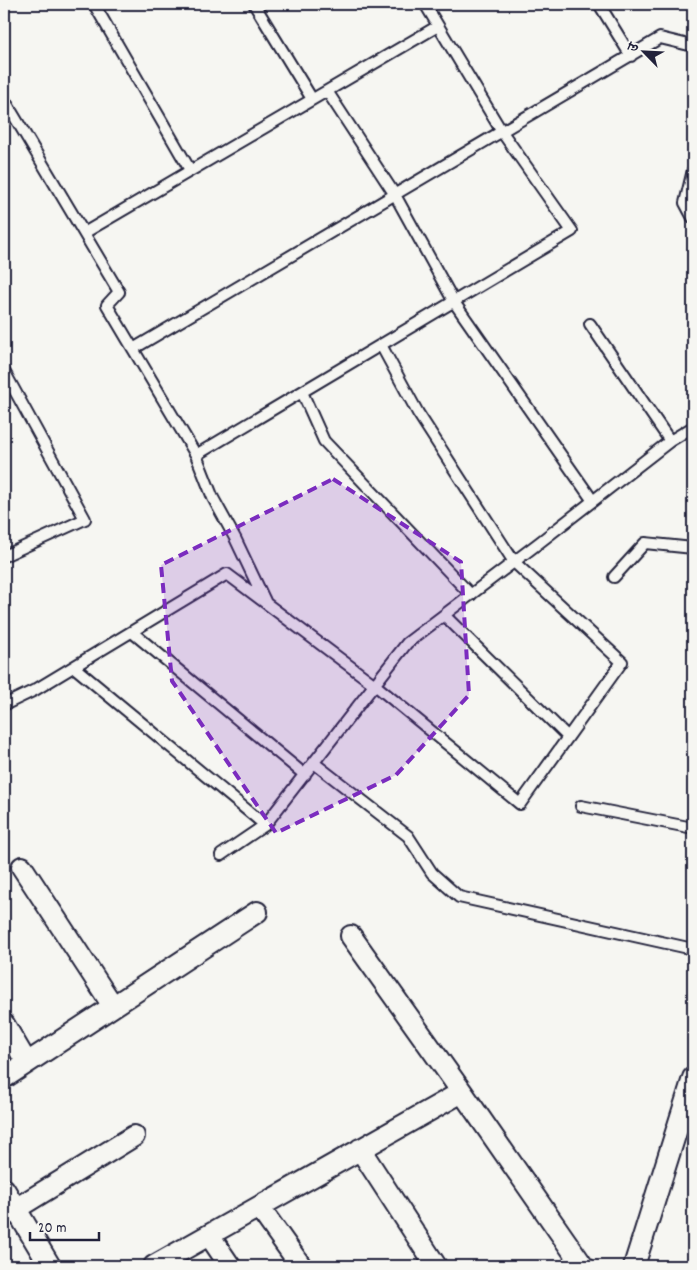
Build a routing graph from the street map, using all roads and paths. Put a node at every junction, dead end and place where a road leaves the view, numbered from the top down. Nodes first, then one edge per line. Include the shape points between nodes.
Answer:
1 (94, 4) edge
2 (254, 4) edge
3 (425, 4) edge
4 (599, 4) edge
5 (438, 26) junction
6 (693, 46) edge
7 (630, 56) junction
8 (326, 91) junction
9 (4, 99) edge
10 (312, 99) junction
11 (502, 132) junction
12 (190, 170) junction
13 (693, 170) edge
14 (395, 195) junction
15 (693, 218) edge
16 (84, 232) junction
17 (454, 302) junction
18 (590, 324) dead end
19 (381, 345) junction
20 (133, 349) junction
21 (4, 371) edge
22 (302, 392) junction
23 (693, 426) edge
24 (670, 441) junction
25 (196, 455) junction
26 (593, 501) junction
27 (693, 548) edge
28 (4, 556) edge
29 (514, 562) junction
30 (614, 577) dead end
31 (471, 595) junction
32 (266, 604) junction
33 (444, 615) junction
34 (132, 632) junction
35 (74, 667) junction
36 (375, 685) junction
37 (4, 705) edge
38 (568, 737) junction
39 (314, 763) junction
40 (305, 775) junction
41 (581, 806) dead end
42 (265, 825) junction
43 (693, 828) edge
44 (221, 855) dead end
45 (22, 866) dead end
46 (257, 912) dead end
47 (351, 936) dead end
48 (693, 949) edge
49 (113, 1006) junction
50 (4, 1024) edge
51 (27, 1063) junction
52 (4, 1078) edge
53 (693, 1078) edge
54 (462, 1092) junction
55 (134, 1136) dead end
56 (360, 1149) junction
57 (4, 1189) edge
58 (259, 1207) junction
59 (10, 1212) edge
60 (209, 1235) junction
61 (50, 1266) edge
62 (154, 1266) edge
63 (230, 1266) edge
64 (301, 1266) edge
65 (436, 1266) edge
66 (583, 1266) edge
67 (634, 1266) edge

1 - 12 lane
2 - 10 lane
3 - 5 lane
4 - 7 lane
5 - 8 lane
5 - 11 lane
6 - 7 lane via 660,38
7 - 11 lane
8 - 10 lane
8 - 14 lane
9 - 16 lane
10 - 12 lane
11 - 14 lane
11 - 17 lane via 572,231
12 - 16 lane
13 - 15 lane via 685,203
14 - 17 lane
14 - 20 lane
16 - 20 lane via 119,292 107,305
17 - 19 lane
17 - 26 lane
18 - 24 lane
19 - 22 lane
19 - 29 lane via 418,413
20 - 25 lane
21 - 28 lane via 85,519
22 - 25 lane
22 - 31 lane via 324,441
23 - 24 lane
24 - 26 lane
25 - 32 lane via 213,498
26 - 29 lane
27 - 30 lane via 645,543
29 - 31 lane
29 - 38 lane via 622,662
31 - 33 lane
32 - 34 lane via 227,574
32 - 36 lane
33 - 36 lane via 407,643
33 - 38 lane
34 - 35 lane
34 - 40 lane
35 - 37 lane
35 - 42 lane
36 - 38 lane via 520,804
36 - 39 lane
39 - 40 lane
39 - 48 lane via 408,836 432,872 459,897
40 - 42 lane
41 - 43 lane
42 - 44 lane
45 - 49 street
46 - 49 street
47 - 54 street
49 - 51 street
50 - 51 street
51 - 52 street
53 - 67 street
54 - 56 street
54 - 66 street
55 - 59 street
56 - 58 street
56 - 65 street
57 - 59 street
58 - 60 street
58 - 64 street
59 - 61 street
60 - 62 street
60 - 63 street

